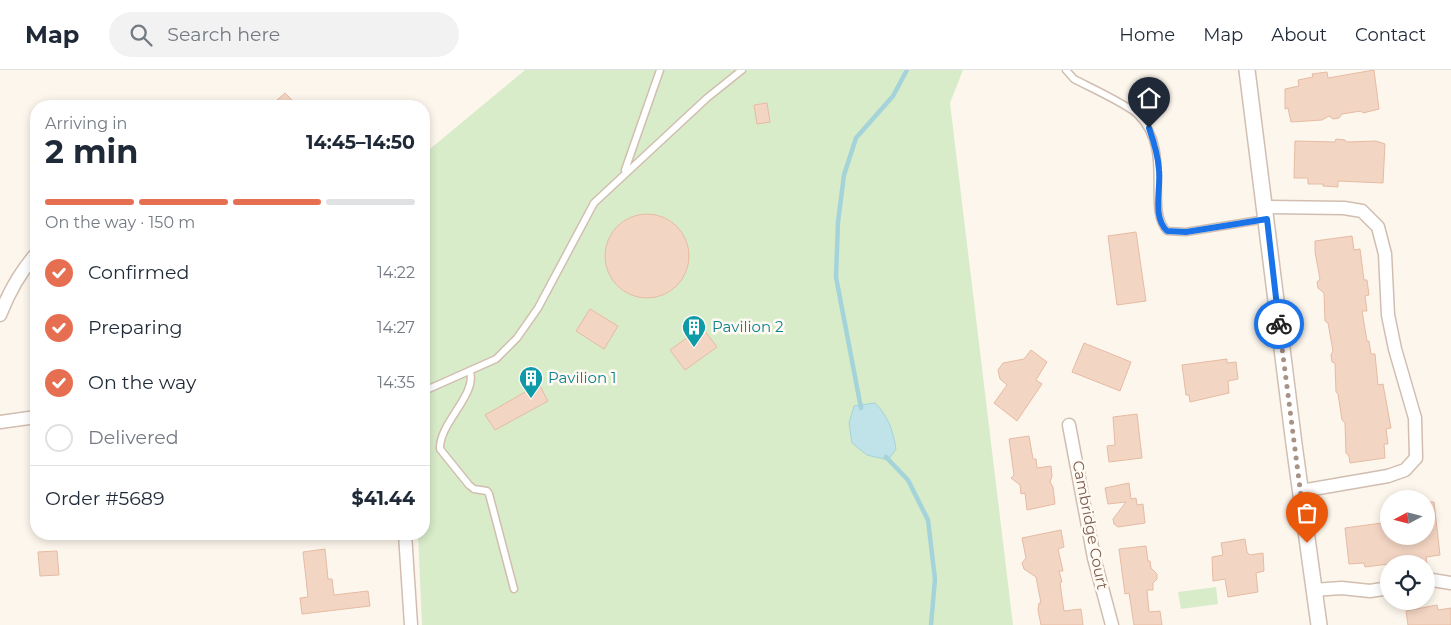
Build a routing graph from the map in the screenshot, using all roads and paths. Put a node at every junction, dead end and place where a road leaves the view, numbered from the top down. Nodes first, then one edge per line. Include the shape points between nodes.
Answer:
1 (660, 70) edge
2 (742, 70) edge
3 (1066, 70) edge
4 (1248, 70) edge
5 (624, 173) junction
6 (1266, 213) junction
7 (30, 262) edge
8 (0, 315) edge
9 (470, 372) junction
10 (430, 388) edge
11 (30, 418) edge
12 (0, 422) edge
13 (1069, 425) dead end
14 (1301, 491) junction
15 (405, 540) edge
16 (1435, 581) edge
17 (1451, 583) edge
18 (514, 588) dead end
19 (1380, 589) edge
20 (1313, 590) junction
21 (411, 625) edge
22 (1112, 625) edge
23 (1319, 625) edge

1 - 5 lane
2 - 5 lane
3 - 6 lane via 1074,79 1137,113 1149,128 1159,171 1159,214 1167,231 1186,232
4 - 6 street
5 - 9 lane via 594,203 548,291 517,338 496,359
6 - 14 street
6 - 14 street via 1344,208 1362,211 1375,223 1386,254 1388,316 1416,418 1416,458 1405,470 1388,476
7 - 8 street via 15,283
9 - 10 lane
9 - 18 lane via 471,382 445,430 440,449 468,485 489,494
11 - 12 street
13 - 22 street, Cambridge Court via 1094,558
14 - 20 street
15 - 21 street
16 - 17 street
19 - 20 street
20 - 23 street

